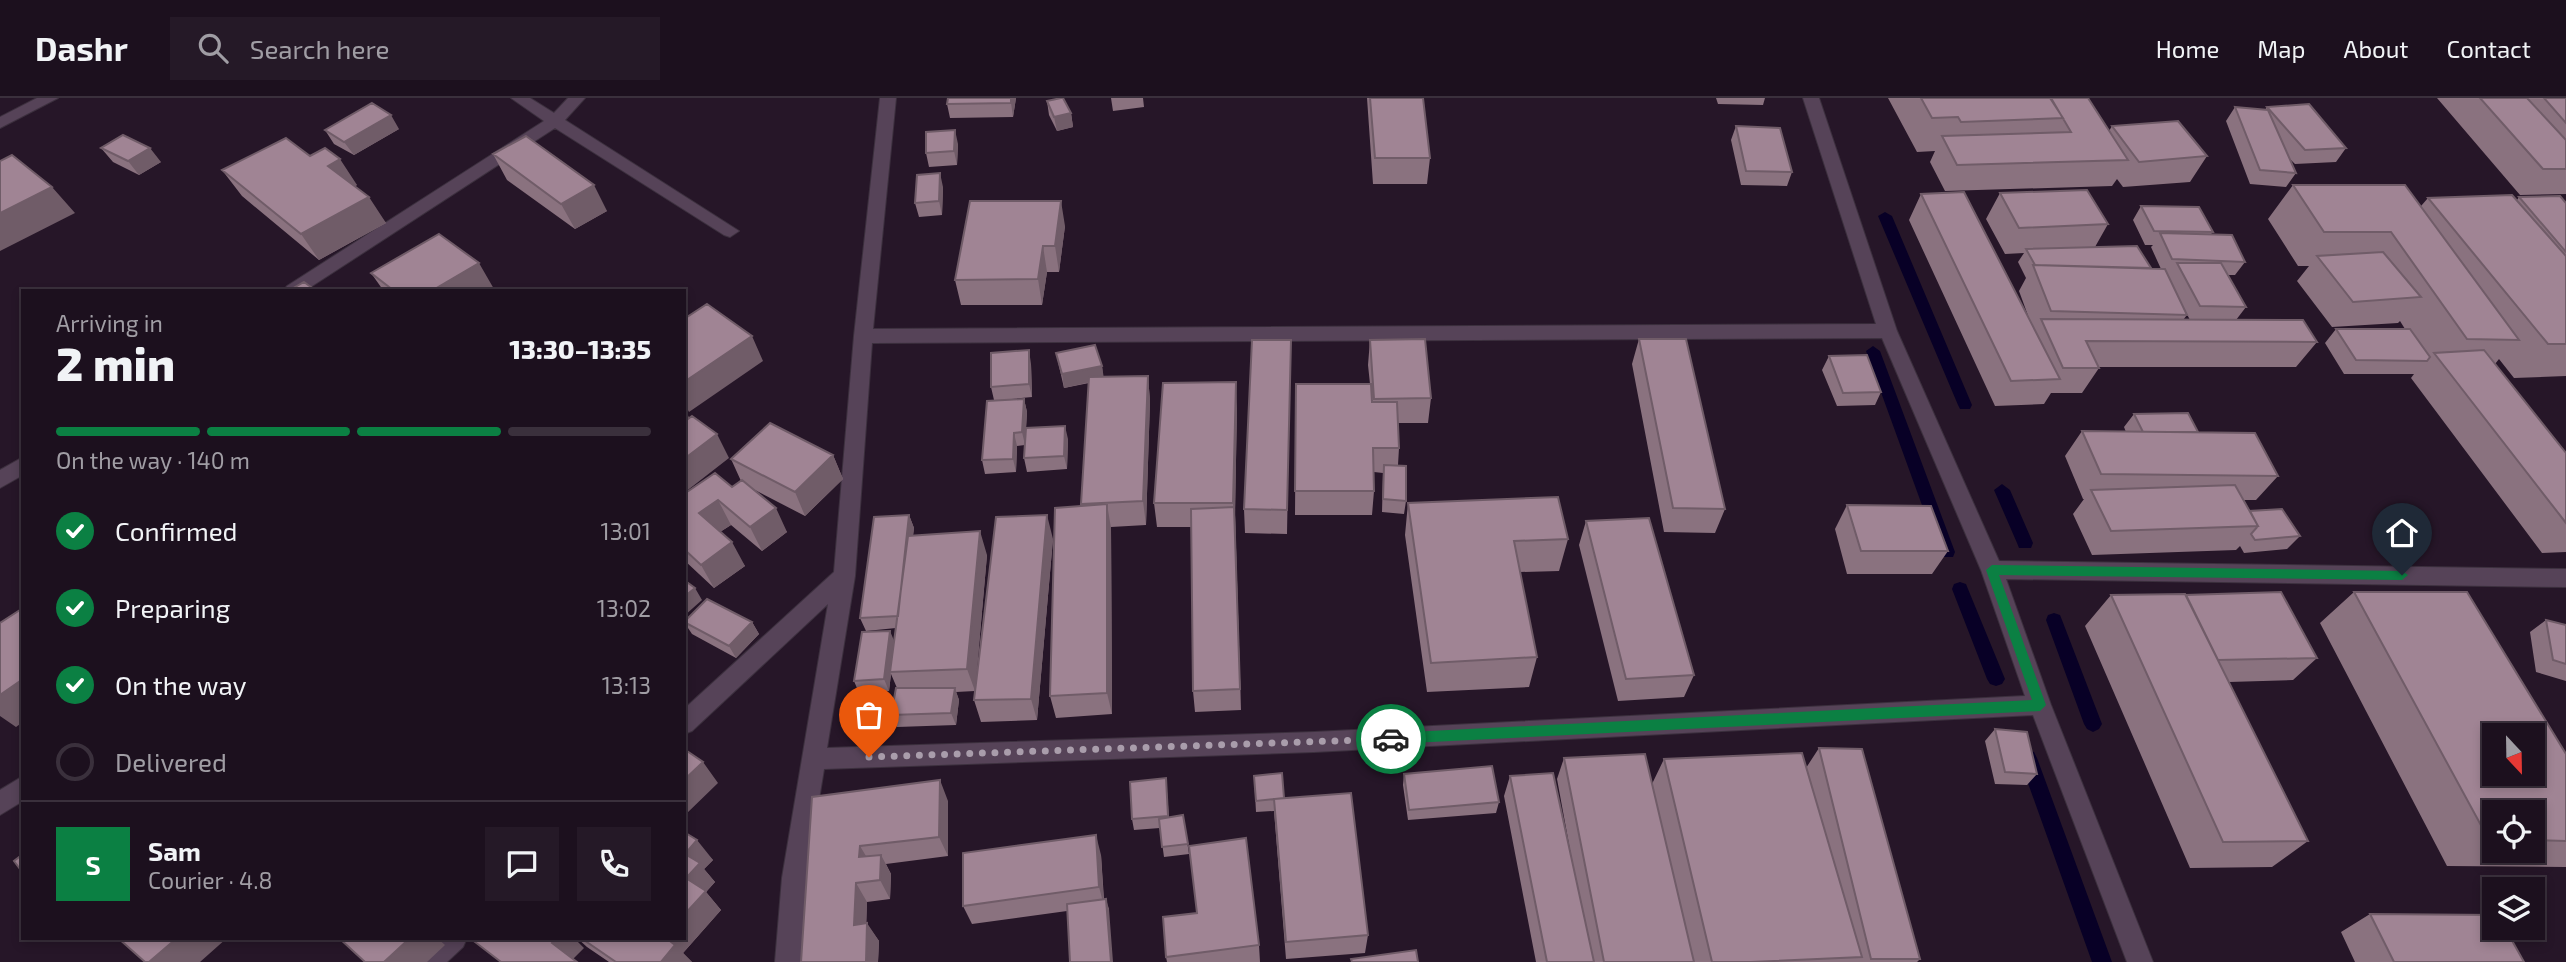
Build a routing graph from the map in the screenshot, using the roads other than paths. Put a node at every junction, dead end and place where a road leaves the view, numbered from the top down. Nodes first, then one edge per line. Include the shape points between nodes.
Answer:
1 (50, 98) edge
2 (519, 98) edge
3 (577, 98) edge
4 (888, 98) edge
5 (1811, 98) edge
6 (556, 120) junction
7 (0, 123) edge
8 (730, 231) dead end
9 (295, 289) edge
10 (1888, 331) junction
11 (863, 336) junction
12 (21, 467) edge
13 (0, 480) edge
14 (1992, 570) junction
15 (844, 576) junction
16 (2566, 578) edge
17 (2040, 705) junction
18 (686, 722) edge
19 (813, 759) junction
20 (21, 788) edge
21 (0, 804) edge
22 (452, 940) edge
23 (428, 962) edge
24 (788, 962) edge
25 (2140, 962) edge

1 - 7 street
2 - 6 street
3 - 6 street
4 - 11 street
5 - 10 street
6 - 8 street
6 - 9 street
10 - 11 street
10 - 14 street
11 - 15 street
12 - 13 street
14 - 16 street
14 - 17 street
15 - 18 street
15 - 19 street
17 - 19 street via 1314,742
17 - 25 street
19 - 24 street via 794,878
20 - 21 street
22 - 23 street

